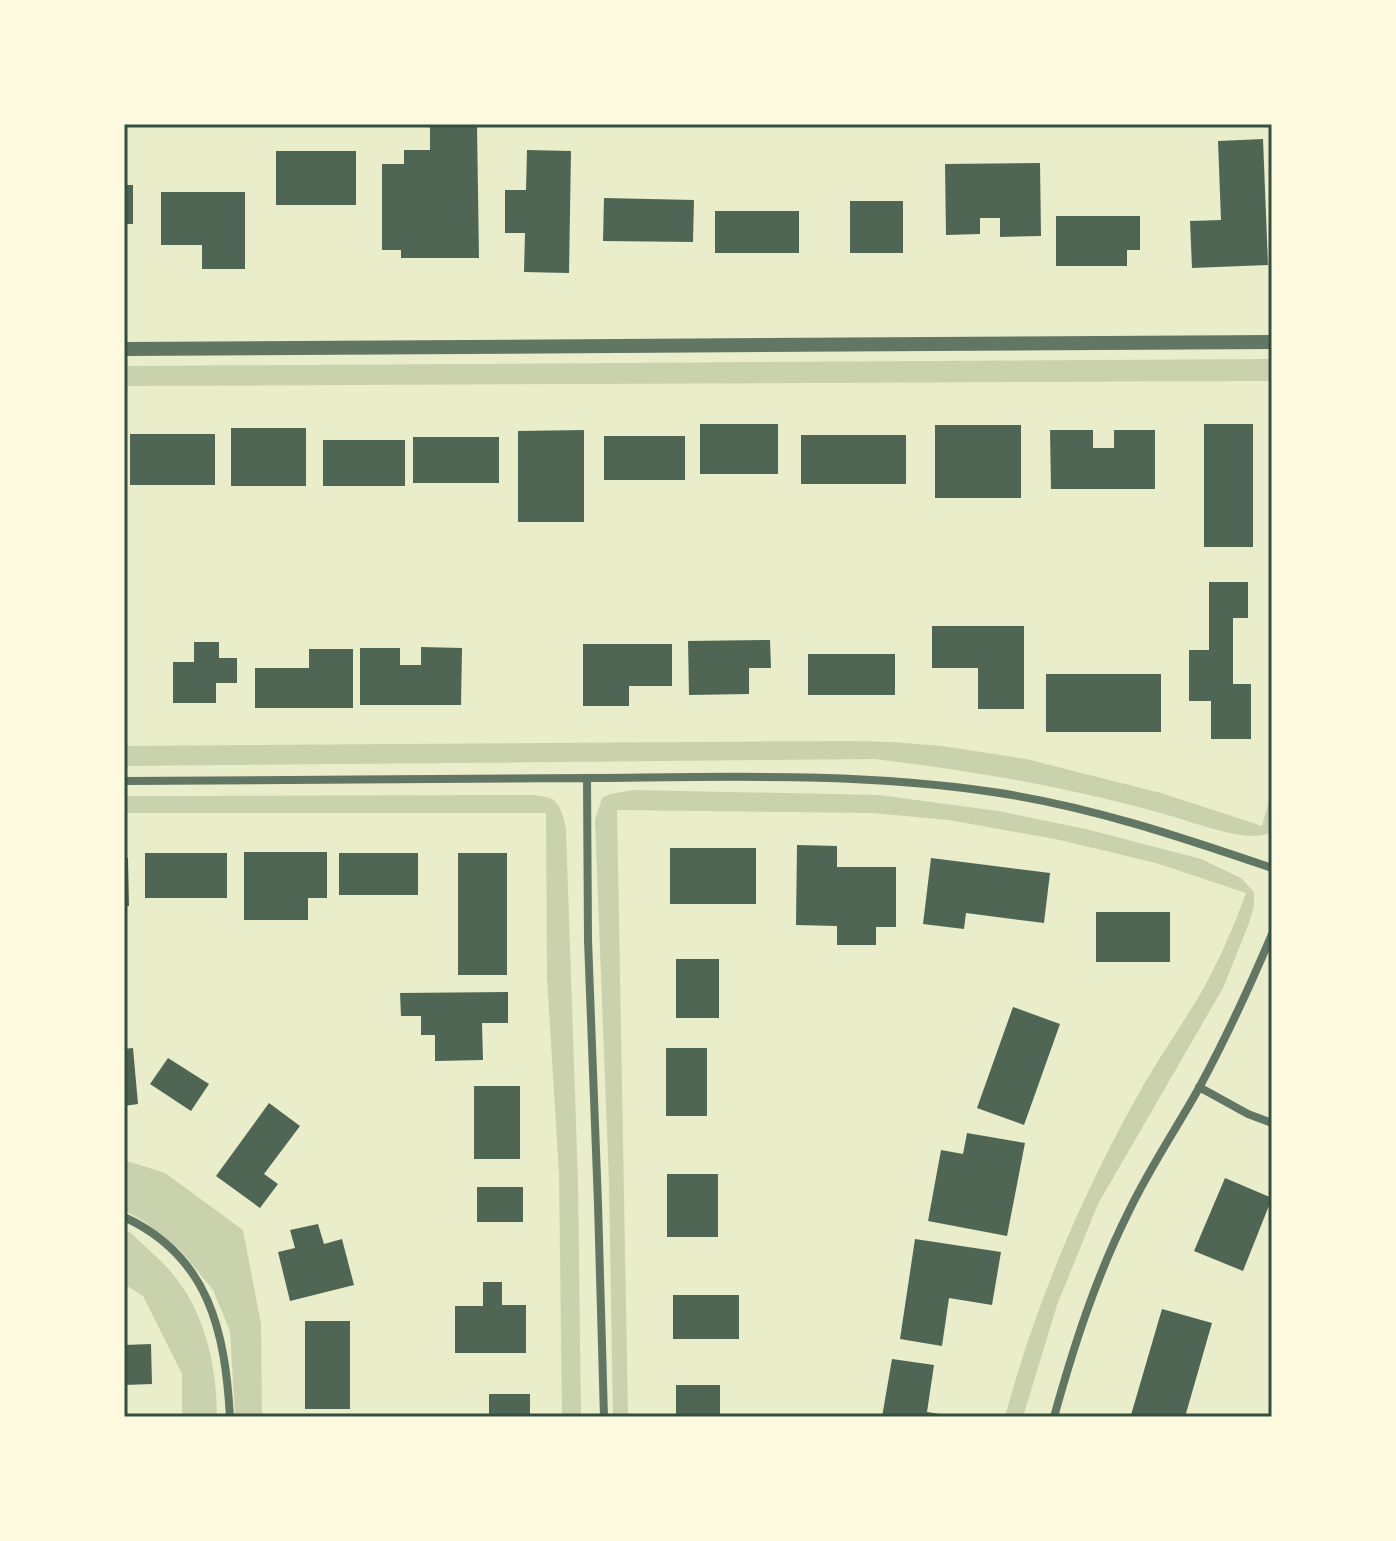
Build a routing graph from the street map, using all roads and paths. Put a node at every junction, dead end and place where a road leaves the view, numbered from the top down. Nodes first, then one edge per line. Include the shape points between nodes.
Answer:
1 (1272, 342) edge
2 (124, 349) edge
3 (587, 779) junction
4 (124, 781) edge
5 (1272, 868) edge
6 (1272, 934) edge
7 (1199, 1087) junction
8 (1272, 1123) edge
9 (124, 1217) edge
10 (230, 1417) edge
11 (604, 1417) edge
12 (1054, 1417) edge

1 - 2 street
3 - 4 street
3 - 5 street via 796,777 994,792 1150,827
3 - 11 street
6 - 7 street
7 - 8 street
7 - 12 street via 1105,1261
9 - 10 street via 164,1241 192,1271 209,1301 220,1334

